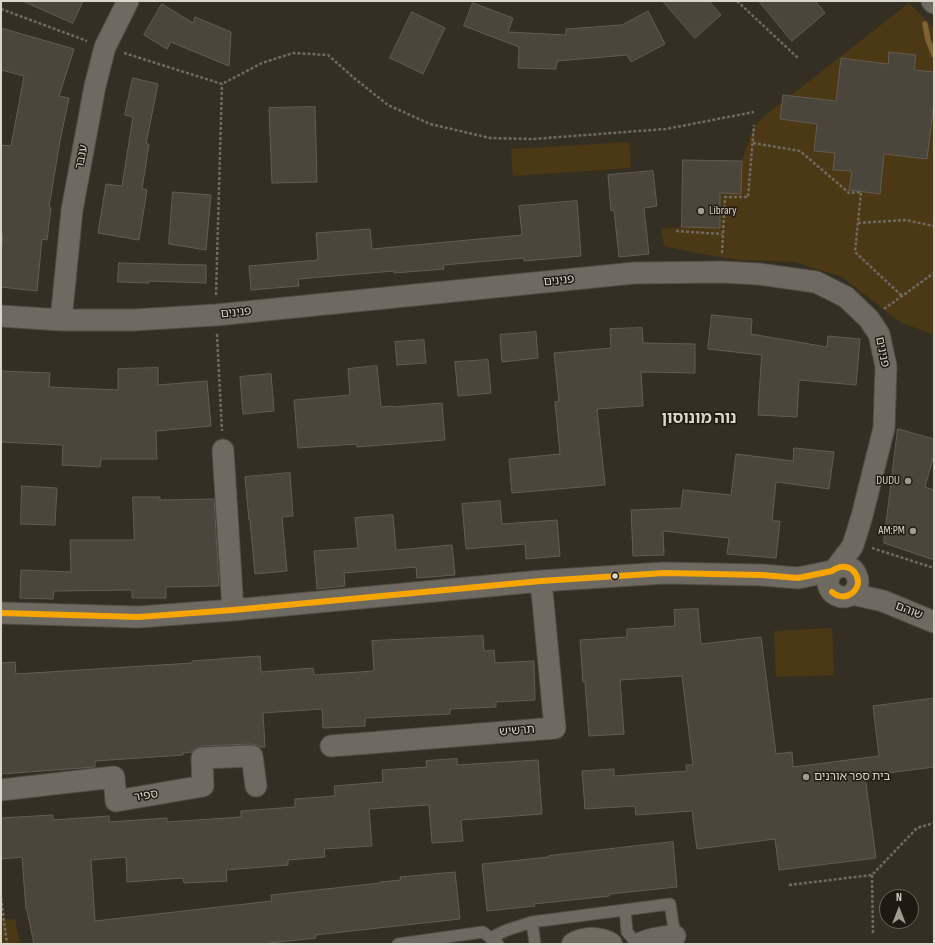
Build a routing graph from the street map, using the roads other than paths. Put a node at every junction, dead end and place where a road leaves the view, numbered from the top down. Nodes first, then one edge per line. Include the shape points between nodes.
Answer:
1 (128, 1) edge
2 (1, 316) edge
3 (61, 320) junction
4 (223, 450) road end
5 (843, 578) junction
6 (542, 581) junction
7 (233, 610) junction
8 (1, 613) edge
9 (934, 622) edge
10 (330, 746) dead end
11 (256, 786) dead end
12 (1, 790) edge
13 (625, 910) junction
14 (532, 922) junction
15 (675, 936) joint
16 (494, 941) edge
17 (571, 943) edge
18 (398, 944) edge
19 (535, 944) edge
20 (612, 944) edge
21 (638, 944) edge

1 - 3 street, ענבר via 105,48 95,86 72,210
2 - 3 street, פנינים
3 - 5 street, פנינים via 134,320 216,315 634,273 722,272 816,282 846,297 869,319 879,334 886,366 884,428
4 - 7 street
5 - 6 street, שוהם via 664,573
5 - 9 street, שוהם via 883,601
6 - 7 street, שוהם
6 - 10 street, תרשיש via 555,728
7 - 8 street, שוהם via 139,617
11 - 12 street, ספיר via 252,756 202,758 203,786 116,801 114,777
13 - 14 lane
13 - 15 lane via 670,904
13 - 21 lane via 627,932
14 - 16 lane via 507,930
14 - 19 lane
15 - 21 street via 655,938
16 - 18 lane via 483,932
17 - 20 street via 597,939

